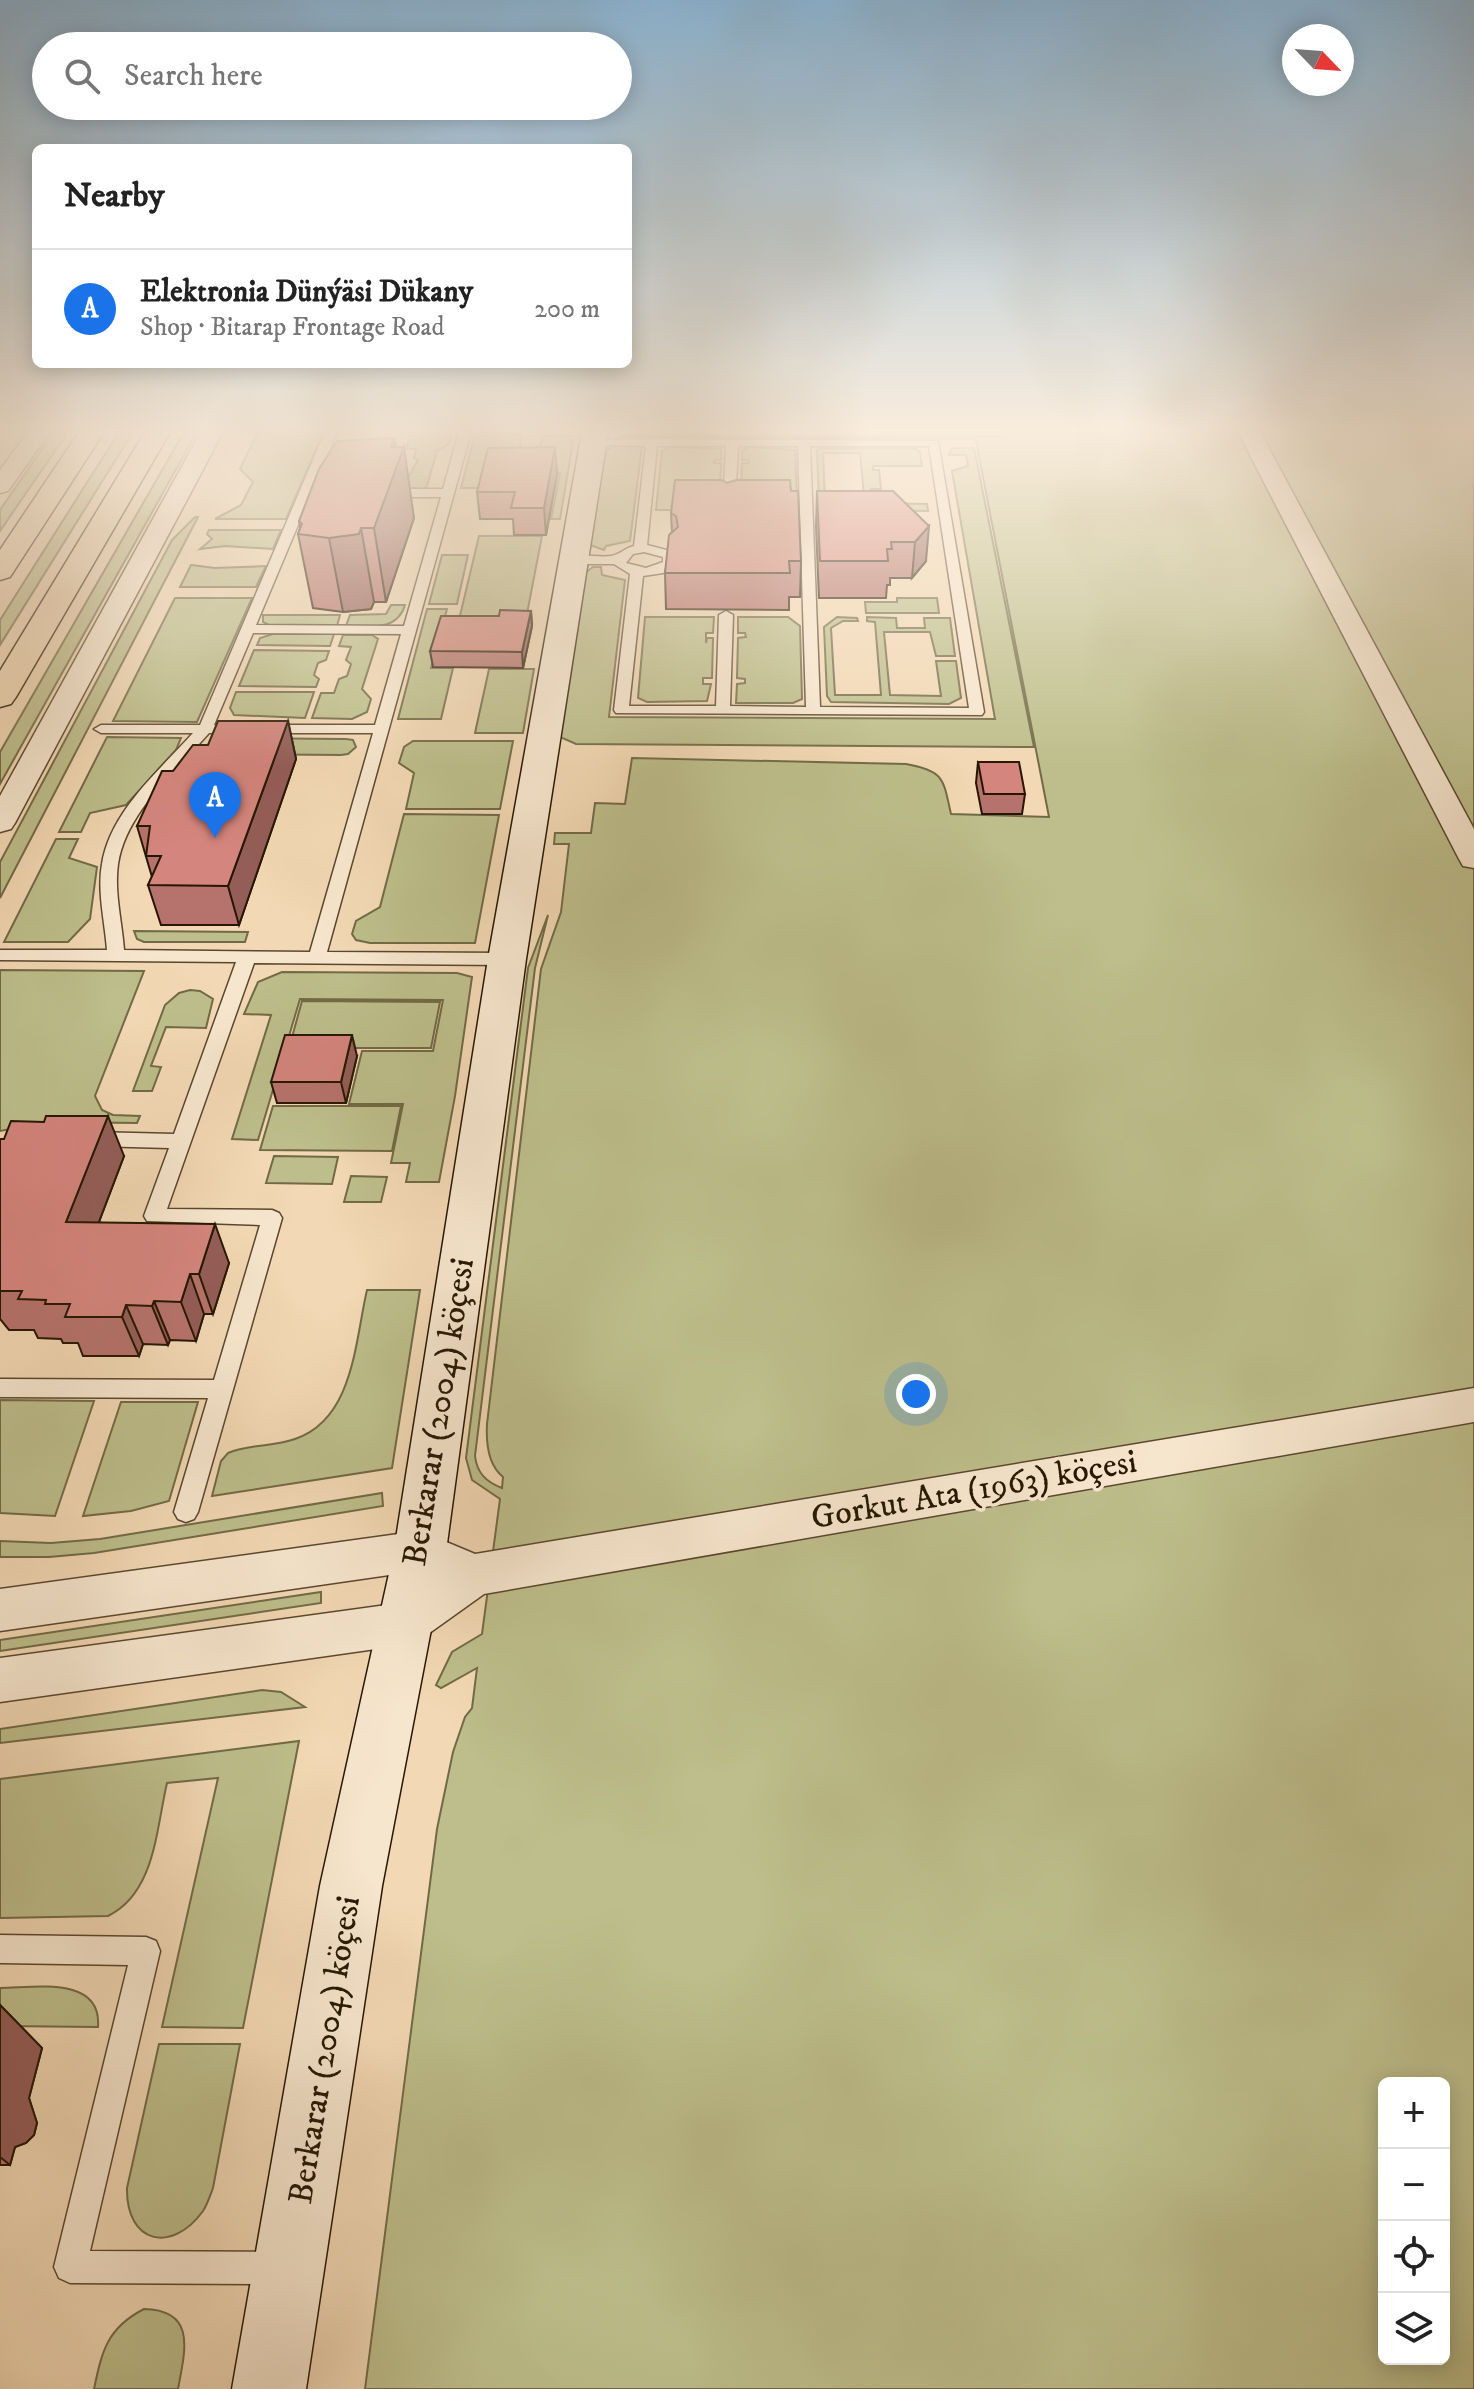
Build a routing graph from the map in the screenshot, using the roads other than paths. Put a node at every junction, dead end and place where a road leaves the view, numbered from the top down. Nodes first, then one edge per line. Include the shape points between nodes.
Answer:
1 (18, 543) edge
2 (92, 543) edge
3 (151, 543) edge
4 (283, 543) edge
5 (433, 543) edge
6 (596, 543) edge
7 (641, 543) edge
8 (807, 543) edge
9 (950, 543) edge
10 (1309, 543) edge
11 (640, 549) junction
12 (596, 560) junction
13 (0, 571) edge
14 (637, 572) junction
15 (726, 615) dead end
16 (247, 629) junction
17 (409, 630) junction
18 (0, 697) edge
19 (723, 710) junction
20 (813, 711) junction
21 (101, 729) dead end
22 (205, 729) junction
23 (382, 729) junction
24 (2, 816) edge
25 (1474, 859) edge
26 (0, 955) edge
27 (116, 956) junction
28 (247, 957) junction
29 (317, 958) junction
30 (507, 959) junction
31 (74, 1139) edge
32 (181, 1141) junction
33 (0, 1388) edge
34 (222, 1389) junction
35 (1474, 1405) edge
36 (186, 1512) dead end
37 (420, 1551) junction
38 (473, 1575) junction
39 (7, 1606) edge
40 (404, 1624) junction
41 (3, 1680) edge
42 (0, 1949) edge
43 (289, 2268) junction
44 (269, 2389) edge

1 - 13 main road
2 - 18 main road
3 - 24 street
4 - 16 lane
5 - 17 lane
6 - 12 street, Berkarar (2004) köçesi
7 - 11 lane
8 - 20 lane
9 - 20 lane via 977,712
10 - 25 street
11 - 12 lane
11 - 14 lane via 663,551 670,560 656,571
12 - 14 lane
12 - 30 street, Berkarar (2004) köçesi
14 - 19 lane via 621,710
15 - 19 lane
16 - 17 lane
16 - 22 lane
17 - 23 lane
19 - 20 lane
21 - 22 lane
22 - 23 lane
22 - 27 lane via 134,811 113,853
23 - 29 lane
26 - 27 lane
27 - 28 lane
28 - 29 lane
28 - 32 lane
29 - 30 lane
30 - 37 street, Berkarar (2004) köçesi
31 - 32 lane
32 - 34 lane via 154,1216 272,1218
33 - 34 lane
34 - 36 lane
35 - 38 street, Gorkut Ata (1963) köçesi
37 - 38 street
37 - 39 street
37 - 40 street, Berkarar (2004) köçesi
38 - 40 street, Gorkut Ata (1963) köçesi
40 - 41 street, Gorkut Ata (1963) köçesi
40 - 43 street, Berkarar (2004) köçesi via 351,1886
42 - 43 lane via 146,1951 70,2267
43 - 44 street, Berkarar (2004) köçesi

